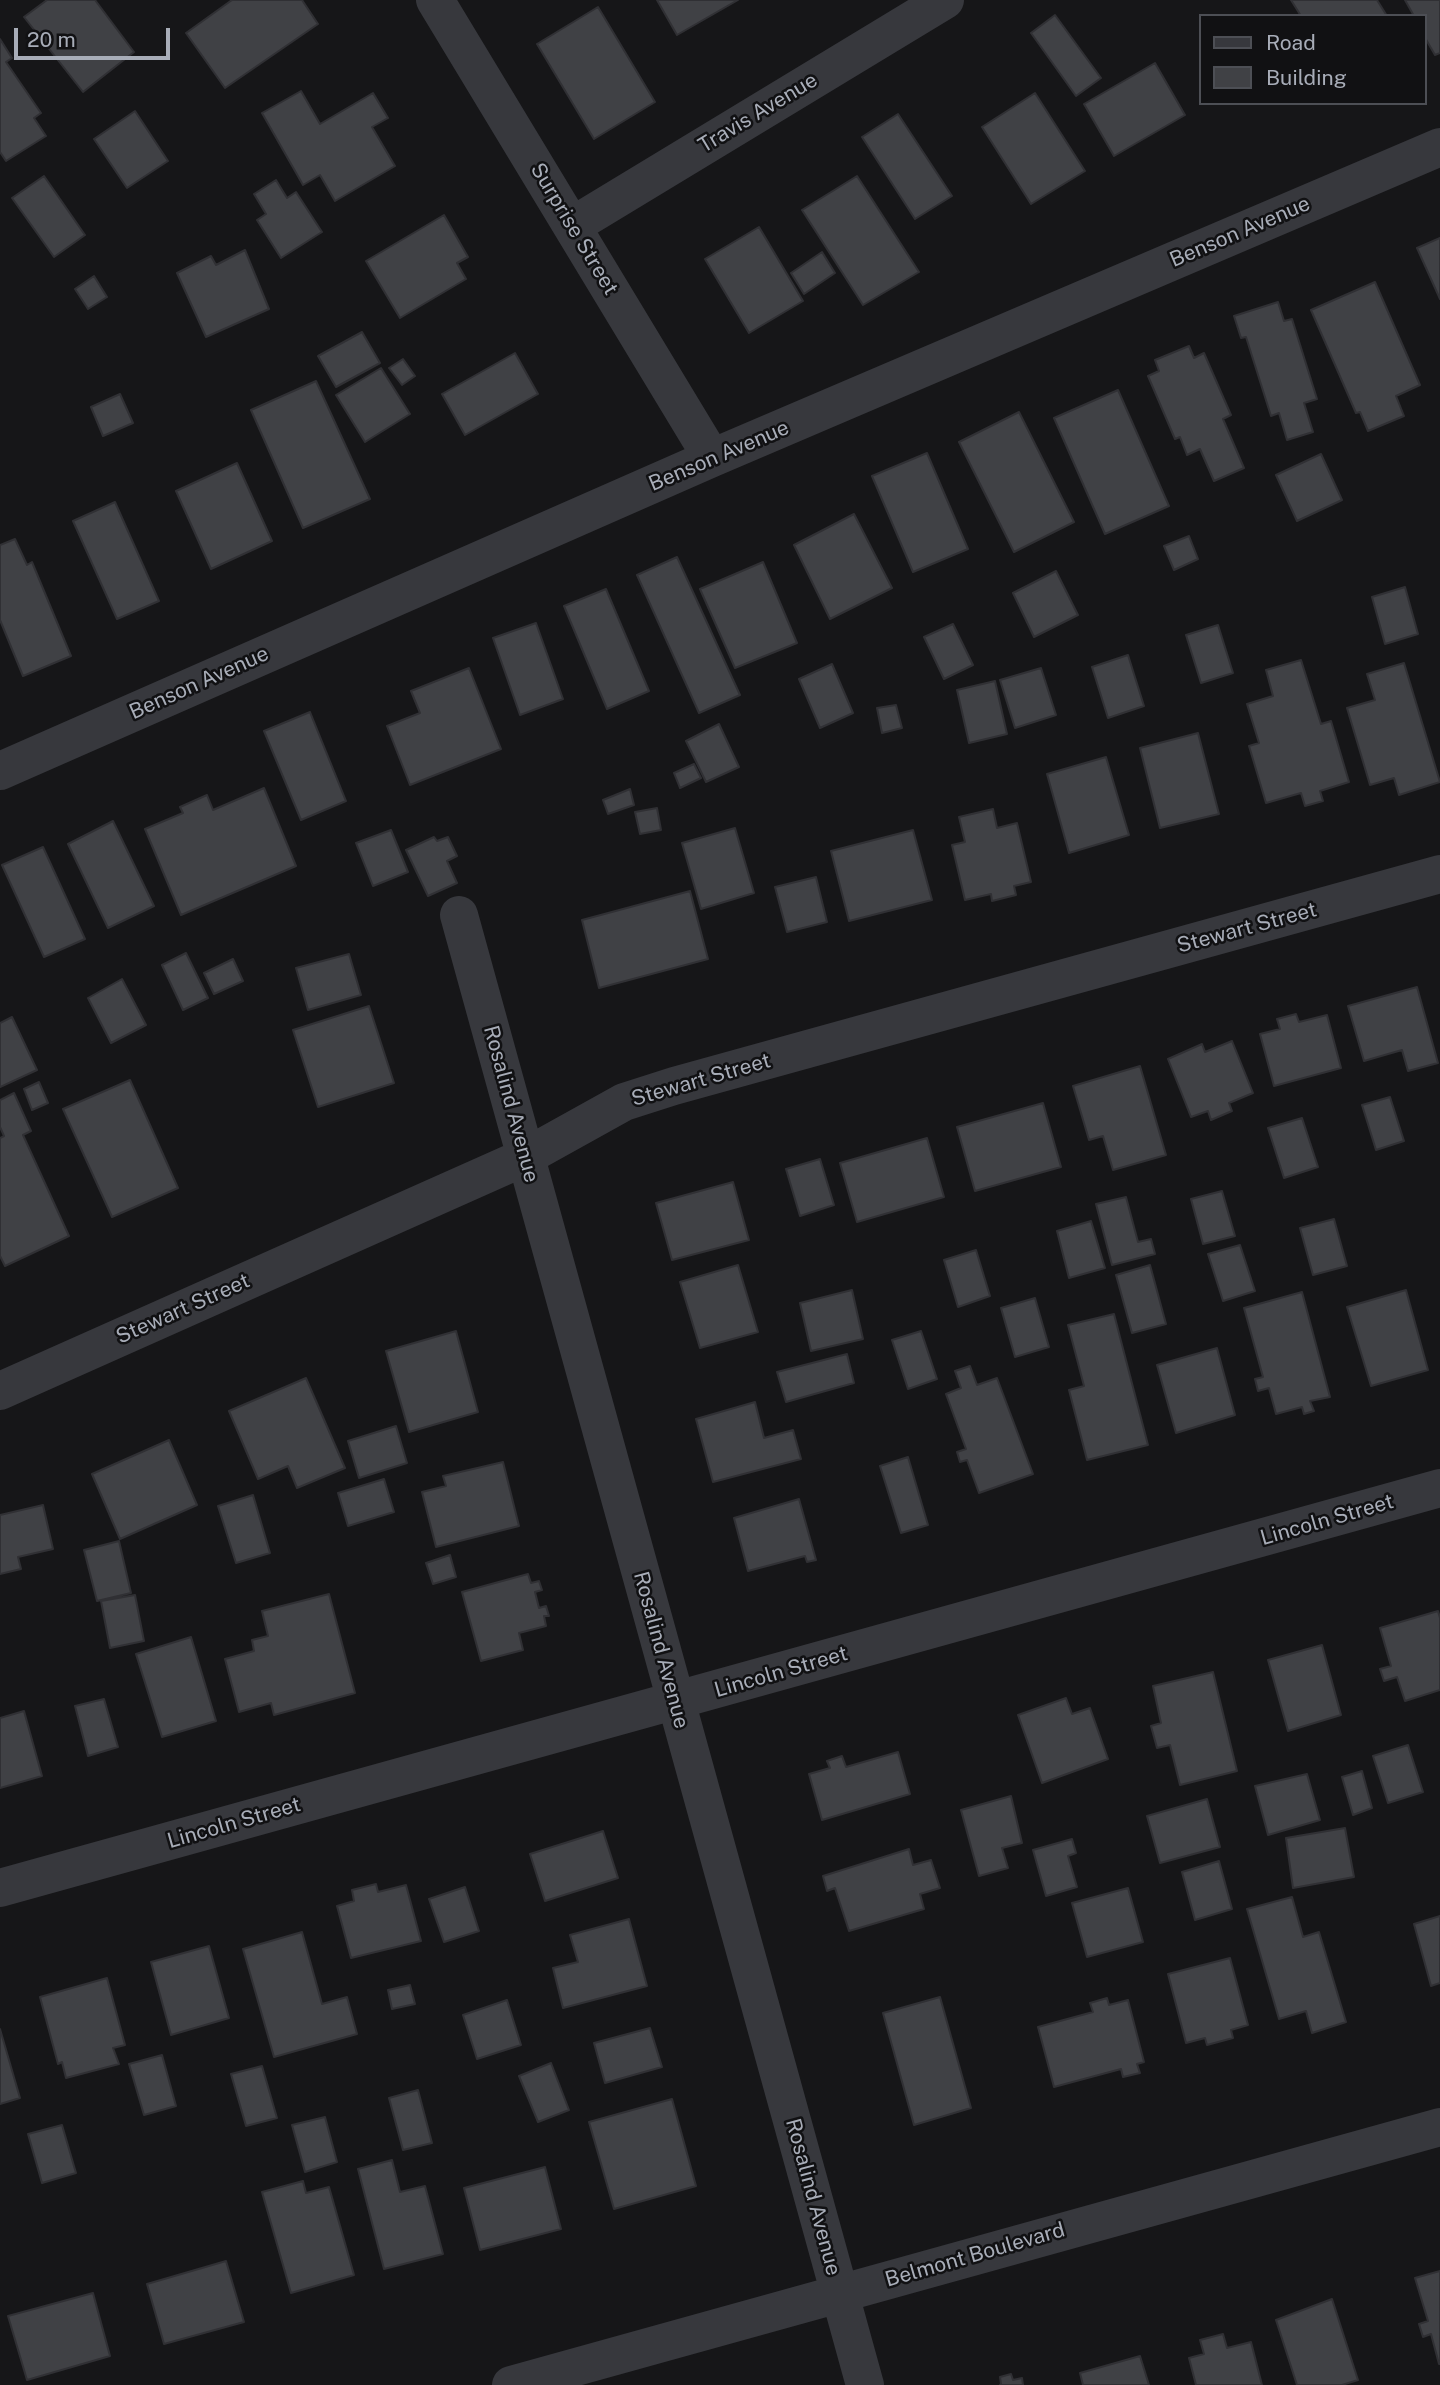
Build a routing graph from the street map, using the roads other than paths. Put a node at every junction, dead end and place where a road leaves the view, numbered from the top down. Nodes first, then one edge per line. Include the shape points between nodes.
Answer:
1 (435, 0) edge
2 (945, 0) edge
3 (1440, 146) edge
4 (572, 226) junction
5 (712, 458) junction
6 (0, 771) edge
7 (1440, 874) edge
8 (459, 915) dead end
9 (525, 1157) junction
10 (0, 1391) edge
11 (1440, 1488) edge
12 (676, 1701) junction
13 (0, 1888) edge
14 (1440, 2127) edge
15 (840, 2293) junction
16 (511, 2385) edge
17 (865, 2385) edge

1 - 4 street, Surprise Street
2 - 4 street, Travis Avenue
3 - 5 street, Benson Avenue
4 - 5 street, Surprise Street
5 - 6 street, Benson Avenue
7 - 9 street, Stewart Street via 674,1086 624,1102
8 - 9 street, Rosalind Avenue
9 - 10 street, Stewart Street
9 - 12 street, Rosalind Avenue
11 - 12 street, Lincoln Street
12 - 13 street, Lincoln Street
12 - 15 street, Rosalind Avenue
14 - 15 street, Belmont Boulevard
15 - 16 street, Belmont Boulevard
15 - 17 street, Rosalind Avenue

